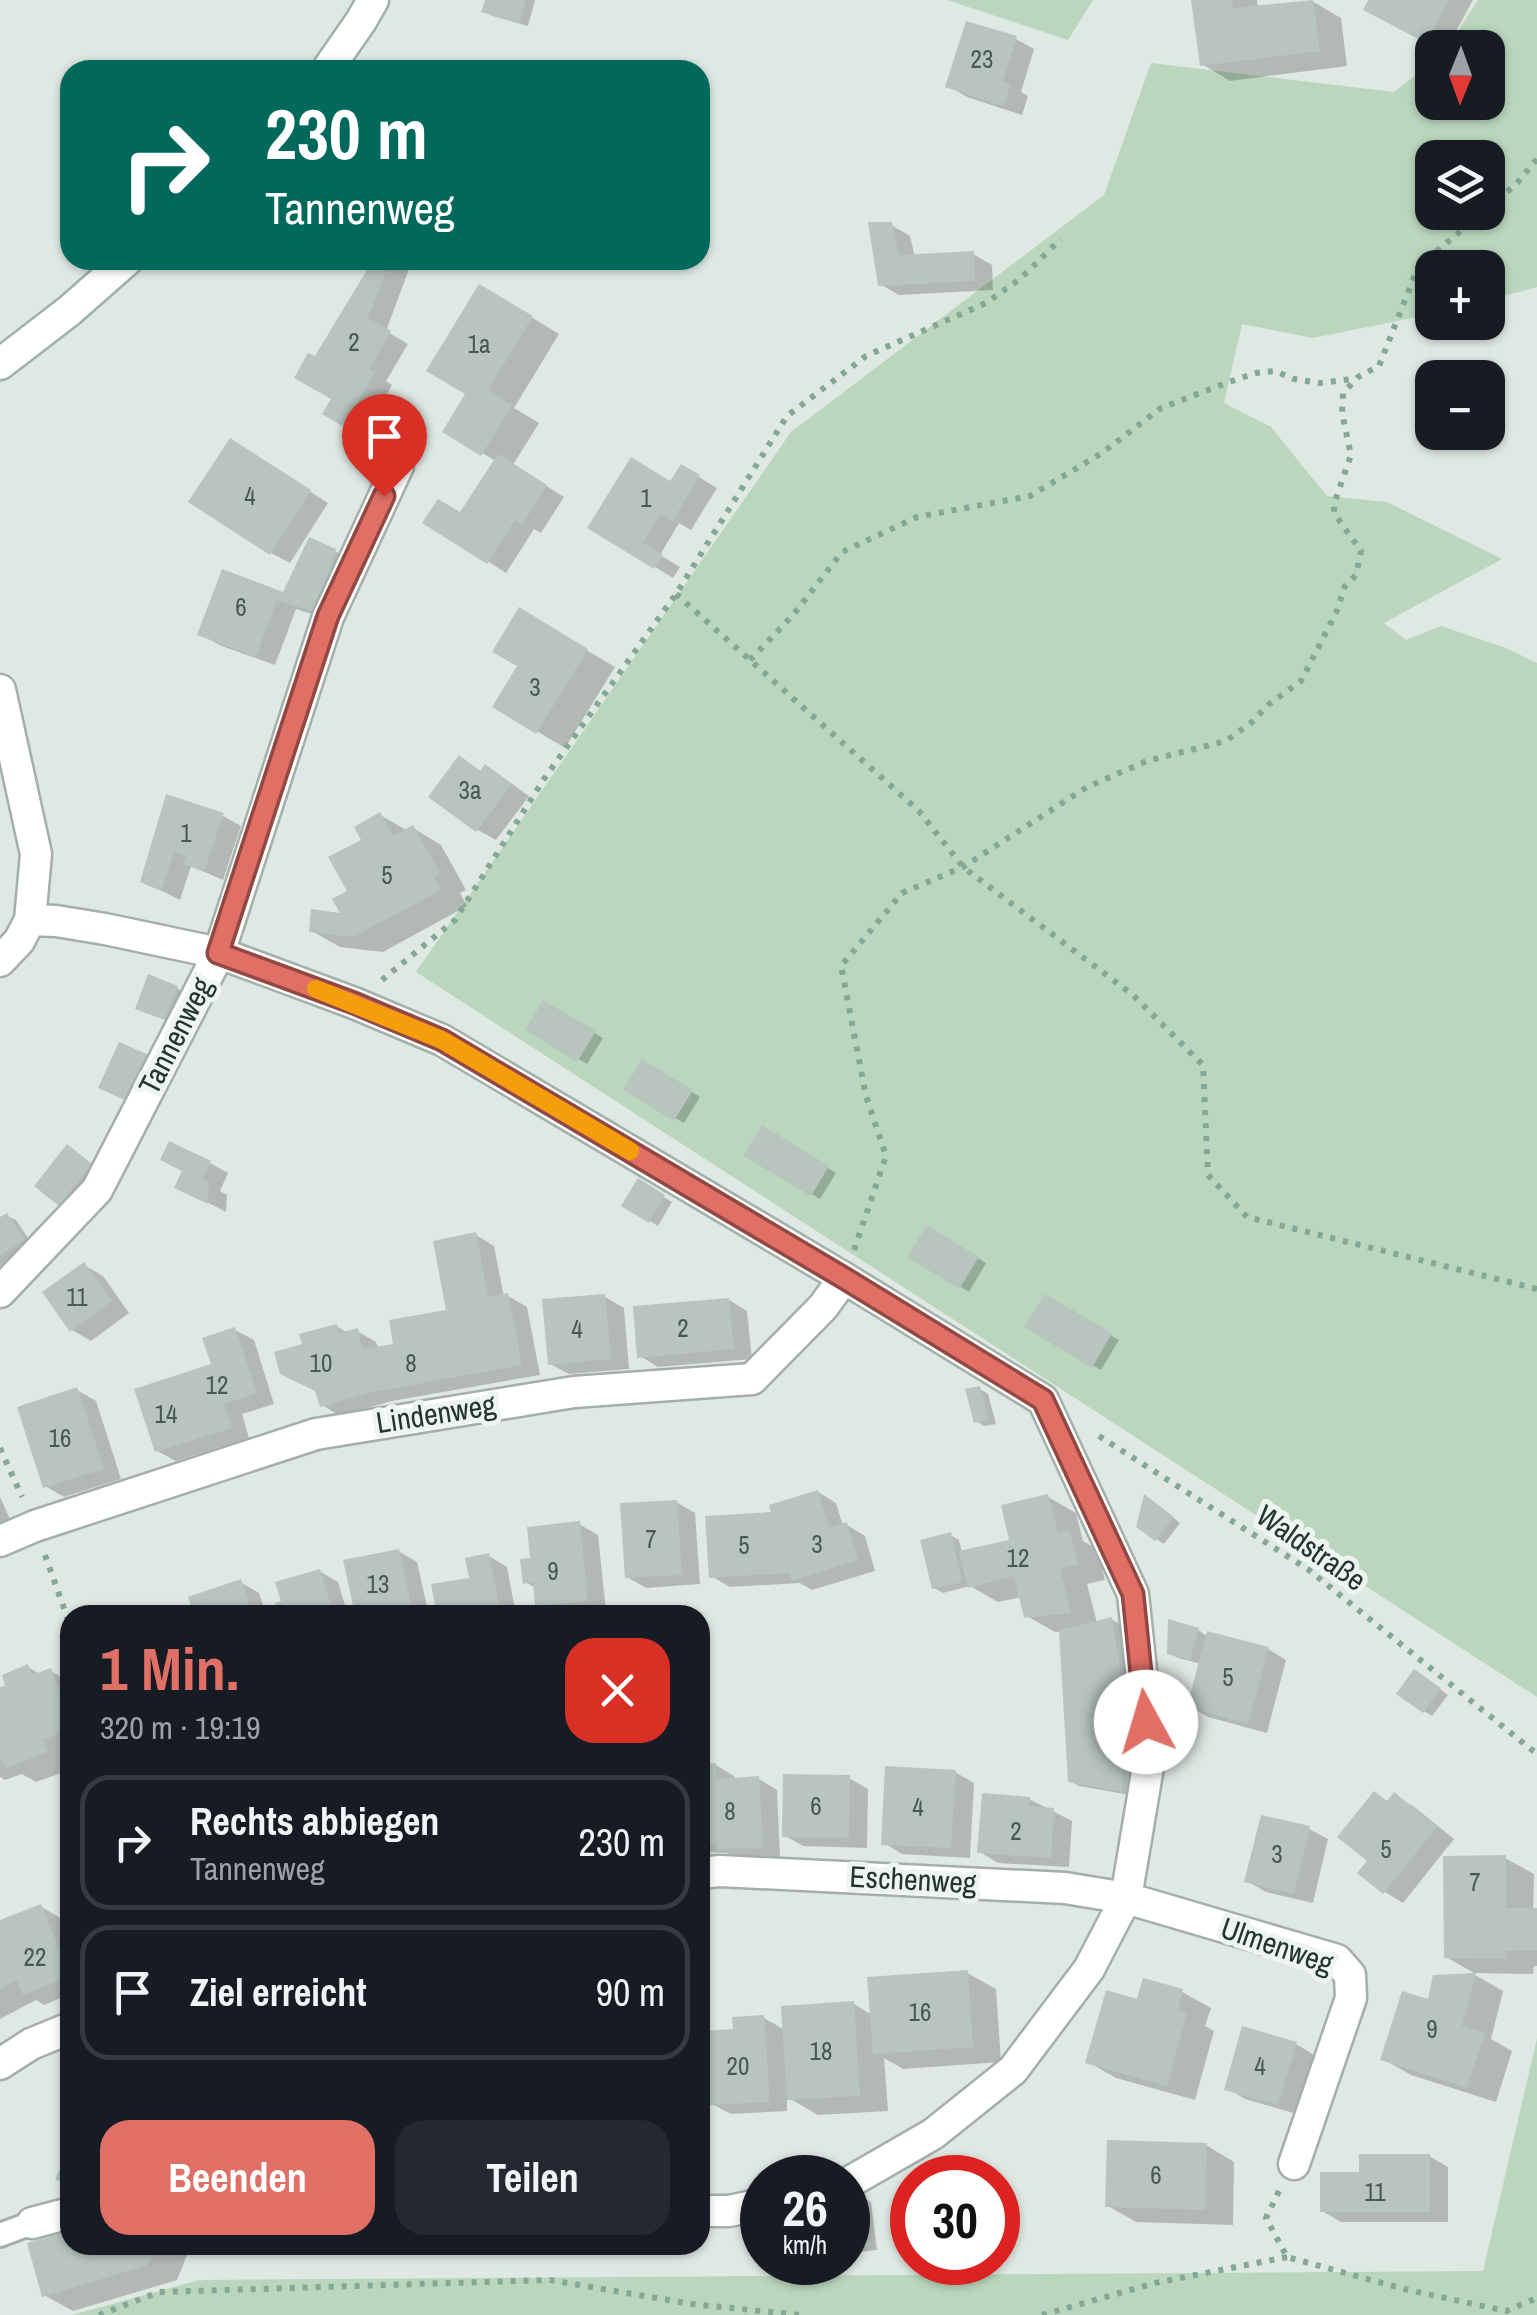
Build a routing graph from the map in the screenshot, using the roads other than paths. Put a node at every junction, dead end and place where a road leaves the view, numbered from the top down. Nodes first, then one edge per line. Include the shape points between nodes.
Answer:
1 (373, 0) edge
2 (334, 60) edge
3 (115, 270) edge
4 (0, 364) edge
5 (398, 466) dead end
6 (0, 690) edge
7 (30, 920) junction
8 (218, 953) junction
9 (0, 960) edge
10 (844, 1278) junction
11 (0, 1292) edge
12 (0, 1542) edge
13 (710, 1872) edge
14 (1126, 1898) junction
15 (60, 2032) edge
16 (0, 2064) edge
17 (1294, 2164) road end
18 (870, 2170) edge
19 (740, 2209) edge
20 (710, 2212) edge
21 (60, 2216) edge
22 (32, 2223) joint
23 (0, 2235) edge

1 - 2 street
3 - 4 street
5 - 8 street, Tannenweg via 328,616
6 - 7 street via 36,854
7 - 8 street via 105,928
7 - 9 street
8 - 10 street via 442,1040
8 - 11 street, Tannenweg via 98,1190
10 - 12 street, Lindenweg via 752,1379 574,1392 316,1434
10 - 14 street via 1043,1400 1133,1594 1150,1755
13 - 14 street, Eschenweg via 1065,1888
14 - 17 street, Ulmenweg via 1337,1960 1350,1975 1350,1998
14 - 18 street via 1089,1969 1013,2070 934,2134
15 - 16 street
19 - 20 street
21 - 22 street
22 - 23 lane

